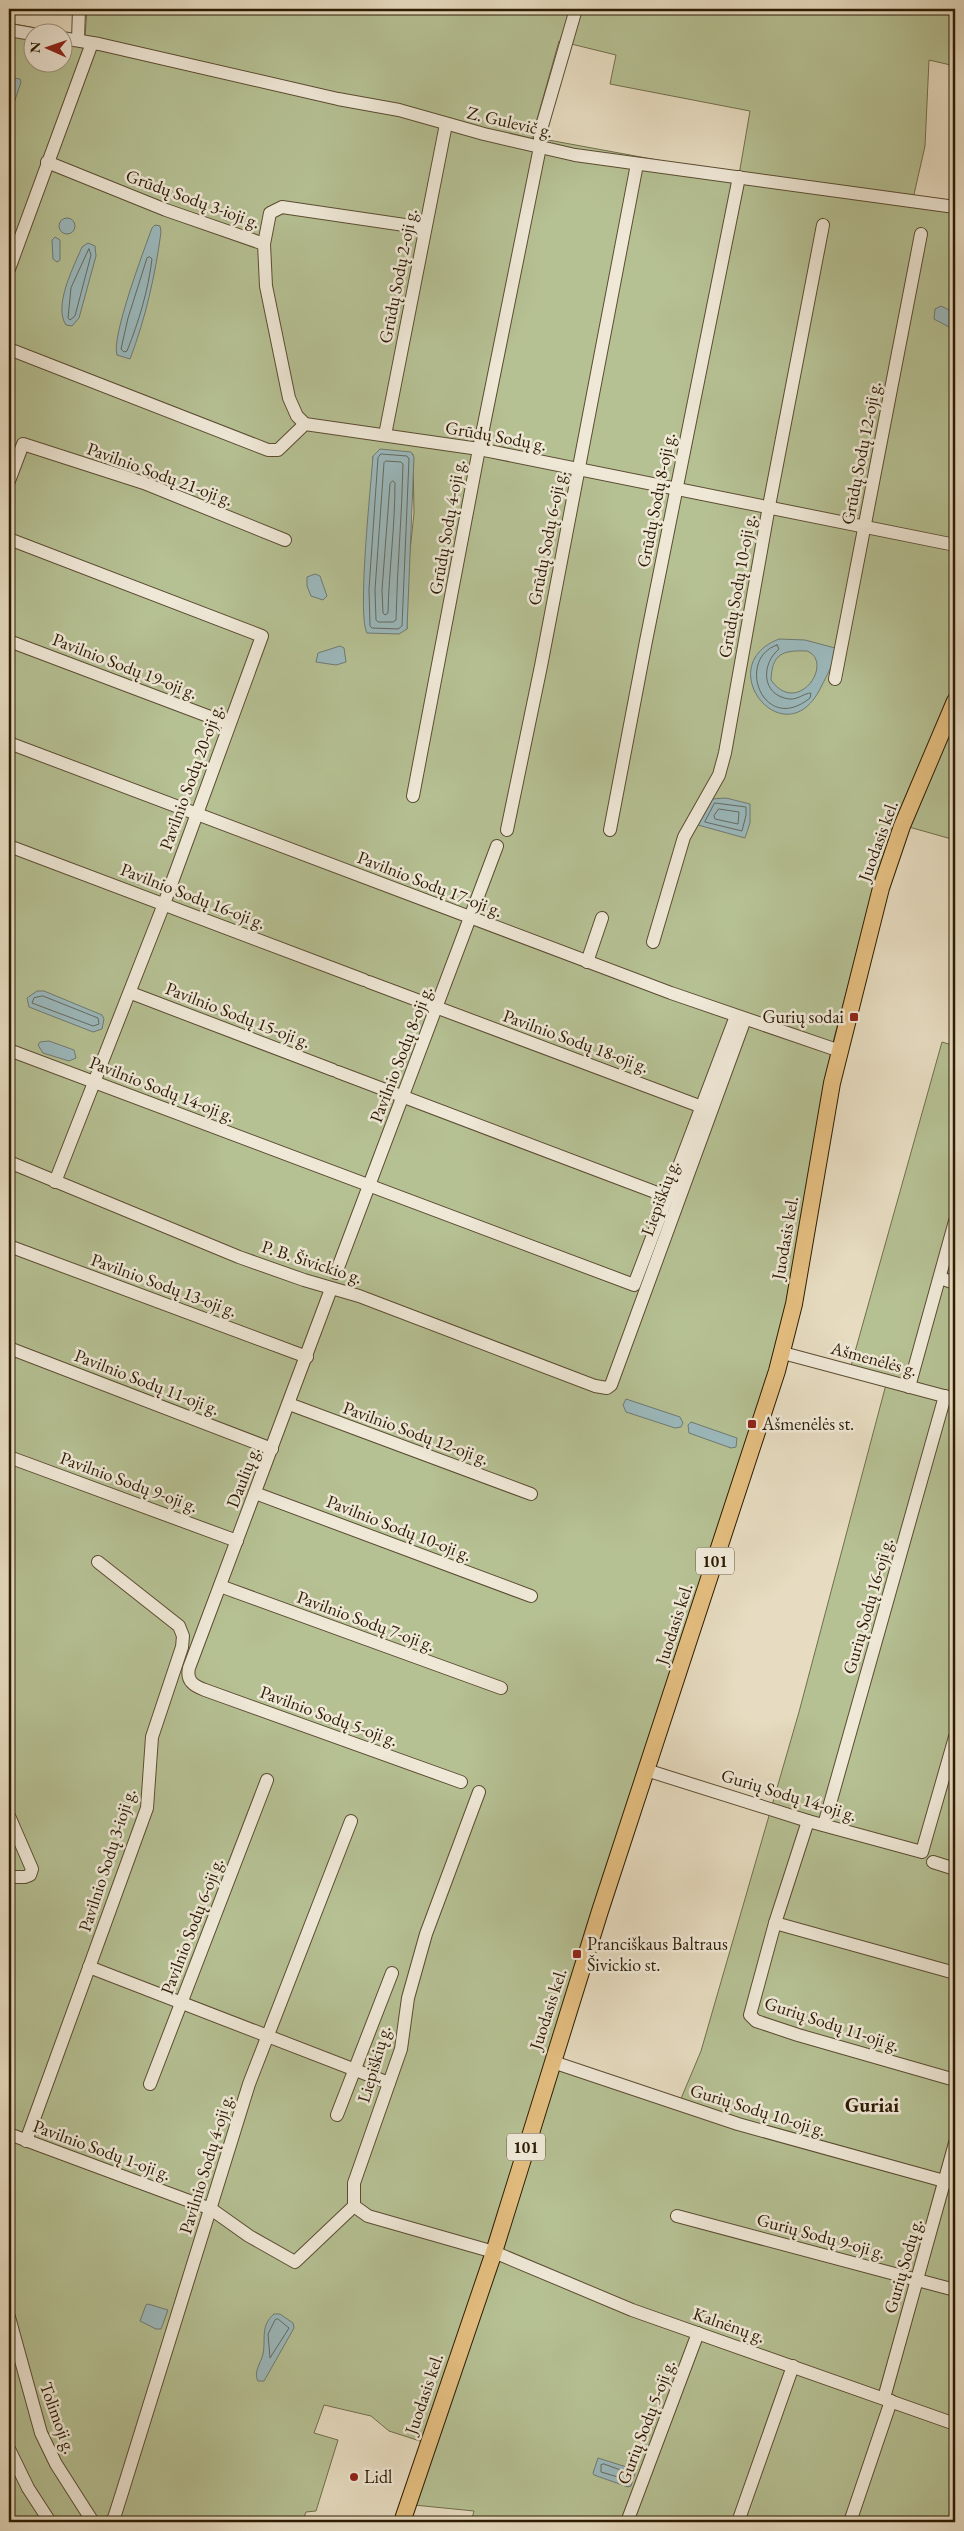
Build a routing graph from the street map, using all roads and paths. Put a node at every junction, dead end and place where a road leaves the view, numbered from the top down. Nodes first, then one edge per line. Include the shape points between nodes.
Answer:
1 (79, 9) edge
2 (576, 9) edge
3 (9, 30) edge
4 (22, 32) edge
5 (72, 39) edge
6 (78, 40) junction
7 (92, 43) junction
8 (446, 124) junction
9 (540, 146) junction
10 (47, 162) junction
11 (636, 164) junction
12 (739, 177) junction
13 (955, 206) edge
14 (823, 226) dead end
15 (425, 228) junction
16 (921, 234) dead end
17 (264, 244) junction
18 (9, 269) edge
19 (9, 349) edge
20 (305, 424) junction
21 (385, 435) junction
22 (479, 448) junction
23 (579, 469) junction
24 (9, 480) edge
25 (676, 488) junction
26 (769, 506) junction
27 (865, 526) junction
28 (9, 539) edge
29 (284, 540) dead end
30 (955, 546) edge
31 (9, 641) edge
32 (835, 679) dead end
33 (955, 701) edge
34 (229, 724) junction
35 (9, 743) edge
36 (413, 796) dead end
37 (196, 813) junction
38 (506, 830) dead end
39 (610, 830) dead end
40 (9, 846) edge
41 (497, 846) dead end
42 (164, 904) junction
43 (602, 918) dead end
44 (471, 919) junction
45 (653, 942) dead end
46 (587, 962) junction
47 (131, 993) junction
48 (437, 1008) junction
49 (741, 1017) junction
50 (9, 1050) edge
51 (840, 1051) junction
52 (96, 1082) junction
53 (403, 1097) junction
54 (702, 1107) junction
55 (9, 1162) edge
56 (55, 1182) junction
57 (369, 1186) junction
58 (668, 1197) junction
59 (955, 1221) edge
60 (9, 1246) edge
61 (336, 1273) dead end
62 (940, 1278) junction
63 (955, 1283) edge
64 (331, 1289) junction
65 (9, 1348) edge
66 (783, 1353) junction
67 (307, 1357) junction
68 (909, 1387) junction
69 (607, 1388) joint
70 (950, 1398) edge
71 (289, 1404) junction
72 (272, 1449) junction
73 (9, 1457) edge
74 (255, 1493) junction
75 (531, 1494) dead end
76 (237, 1541) junction
77 (98, 1562) dead end
78 (220, 1586) junction
79 (530, 1596) dead end
80 (189, 1678) joint
81 (501, 1688) dead end
82 (955, 1737) edge
83 (646, 1770) junction
84 (267, 1780) dead end
85 (462, 1782) dead end
86 (480, 1792) dead end
87 (9, 1816) edge
88 (351, 1821) dead end
89 (808, 1821) junction
90 (824, 1826) junction
91 (933, 1862) dead end
92 (955, 1869) edge
93 (9, 1877) edge
94 (774, 1923) junction
95 (89, 1968) junction
96 (392, 1973) dead end
97 (955, 1973) edge
98 (181, 2003) junction
99 (266, 2038) junction
100 (553, 2062) junction
101 (355, 2070) junction
102 (955, 2080) edge
103 (389, 2083) junction
104 (150, 2084) dead end
105 (336, 2115) dead end
106 (9, 2134) edge
107 (26, 2141) junction
108 (955, 2143) edge
109 (950, 2183) edge
110 (354, 2206) junction
111 (212, 2209) junction
112 (677, 2216) dead end
113 (494, 2252) junction
114 (917, 2280) junction
115 (955, 2290) edge
116 (9, 2318) edge
117 (698, 2333) junction
118 (794, 2366) junction
119 (887, 2400) junction
120 (955, 2424) edge
121 (9, 2449) edge
122 (50, 2522) edge
123 (93, 2522) edge
124 (110, 2522) edge
125 (402, 2522) edge
126 (627, 2522) edge
127 (738, 2522) edge
128 (850, 2522) edge

1 - 6 street
2 - 9 street, Grūdų Sodų 4-oji g. via 540,133
3 - 4 street
5 - 6 street, Z. Gulevič g.
6 - 7 street, Z. Gulevič g.
7 - 8 street, Z. Gulevič g. via 399,110
7 - 10 street
8 - 9 street, Z. Gulevič g.
8 - 15 street, Grūdų Sodų 2-oji g.
9 - 11 street, Z. Gulevič g.
9 - 22 street, Grūdų Sodų 4-oji g.
10 - 17 street, Grūdų Sodų 3-ioji g. via 166,210
10 - 18 street
11 - 12 street, Z. Gulevič g.
11 - 23 street, Grūdų Sodų 6-oji g.
12 - 13 street, Z. Gulevič g.
12 - 25 street, Grūdų Sodų 8-oji g.
14 - 26 street, Grūdų Sodų 10-oji g.
15 - 17 street via 282,207 270,213
15 - 21 street, Grūdų Sodų 2-oji g.
16 - 27 street, Grūdų Sodų 12-oji g.
17 - 20 street, Grūdų Sodų 3-ioji g. via 266,286 288,398
19 - 20 street via 268,450 278,450
20 - 21 street, Grūdų Sodų g.
21 - 22 street, Grūdų Sodų g.
22 - 23 street, Grūdų Sodų g.
22 - 36 street, Grūdų Sodų 4-oji g.
23 - 25 street, Grūdų Sodų g.
23 - 38 street, Grūdų Sodų 6-oji g.
24 - 29 street, Pavilnio Sodų 21-oji g. via 23,444 144,483
25 - 26 street, Grūdų Sodų g.
25 - 39 street, Grūdų Sodų 8-oji g.
26 - 27 street, Grūdų Sodų g.
26 - 45 street, Grūdų Sodų 10-oji g. via 722,766 684,837
27 - 30 street, Grūdų Sodų g.
27 - 32 street, Grūdų Sodų 12-oji g.
28 - 34 street, Pavilnio Sodų 20-oji g. via 262,636
31 - 34 street, Pavilnio Sodų 19-oji g.
33 - 51 main road, Juodasis kel. / 101 via 890,861
34 - 37 street, Pavilnio Sodų 20-oji g.
35 - 37 street, Pavilnio Sodų 17-oji g.
37 - 42 street, Pavilnio Sodų 20-oji g.
37 - 44 street, Pavilnio Sodų 17-oji g.
40 - 42 street, Pavilnio Sodų 16-oji g.
41 - 44 street, Pavilnio Sodų 8-oji g.
42 - 47 street, Pavilnio Sodų 20-oji g.
42 - 48 street, Pavilnio Sodų 16-oji g.
43 - 46 street
44 - 46 street, Pavilnio Sodų 17-oji g.
44 - 48 street, Pavilnio Sodų 8-oji g.
46 - 49 street, Pavilnio Sodų 17-oji g.
47 - 52 street, Pavilnio Sodų 20-oji g.
47 - 53 street, Pavilnio Sodų 15-oji g.
48 - 53 street, Pavilnio Sodų 8-oji g.
48 - 54 street, Pavilnio Sodų 18-oji g.
49 - 51 street, Pavilnio Sodų 17-oji g.
49 - 54 street
49 - 69 street, Liepiškių g. via 611,1385
50 - 52 street, Pavilnio Sodų 14-oji g.
51 - 66 main road, Juodasis kel. / 101
52 - 56 street, Pavilnio Sodų 20-oji g.
52 - 57 street, Pavilnio Sodų 14-oji g.
53 - 57 street, Pavilnio Sodų 8-oji g.
53 - 58 street, Pavilnio Sodų 15-oji g.
54 - 58 street
55 - 56 street, P. B. Šivickio g.
56 - 64 street, P. B. Šivickio g. via 239,1257
57 - 58 street, Pavilnio Sodų 14-oji g. via 634,1285
57 - 61 street, Pavilnio Sodų 8-oji g.
59 - 62 street
60 - 67 street, Pavilnio Sodų 13-oji g.
62 - 63 street
62 - 68 street
64 - 67 street, Daulių g.
64 - 69 street, P. B. Šivickio g. via 359,1296
65 - 72 street, Pavilnio Sodų 11-oji g.
66 - 68 street, Ašmenėlės g.
66 - 83 main road, Juodasis kel. / 101
67 - 71 street, Daulių g.
68 - 70 street, Ašmenėlės g.
70 - 90 street, Gurių Sodų 16-oji g.
71 - 72 street, Daulių g.
71 - 75 street, Pavilnio Sodų 12-oji g.
72 - 74 street, Daulių g.
73 - 76 street, Pavilnio Sodų 9-oji g.
74 - 76 street, Daulių g.
74 - 79 street, Pavilnio Sodų 10-oji g.
76 - 78 street, Daulių g.
77 - 95 street, Pavilnio Sodų 3-ioji g. via 178,1626 183,1636 178,1663 152,1737 147,1808
78 - 80 street, Daulių g. via 189,1668
78 - 81 street, Pavilnio Sodų 7-oji g.
80 - 85 street, Pavilnio Sodų 5-oji g. via 193,1685 205,1690
82 - 90 street, Gurių Sodų 14-oji g. via 922,1852
83 - 89 street, Gurių Sodų 14-oji g.
83 - 100 main road, Juodasis kel. / 101
84 - 98 street, Pavilnio Sodų 6-oji g.
86 - 103 street, Liepiškių g. via 426,1934 408,1998 401,2049
87 - 93 street via 32,1869 25,1878
88 - 99 street, Pavilnio Sodų 4-oji g.
89 - 90 street, Gurių Sodų 14-oji g.
89 - 94 street, Gurių Sodų 11-oji g.
91 - 92 street
94 - 97 street
94 - 102 street, Gurių Sodų 11-oji g. via 750,2011 753,2019
95 - 98 street
95 - 107 street, Pavilnio Sodų 3-ioji g.
96 - 101 street
98 - 99 street
98 - 104 street, Pavilnio Sodų 6-oji g.
99 - 101 street
99 - 111 street, Pavilnio Sodų 4-oji g. via 248,2084
100 - 109 street, Gurių Sodų 10-oji g. via 738,2124
100 - 113 main road, Juodasis kel. / 101
101 - 103 street
101 - 105 street
103 - 110 street, Liepiškių g. via 354,2183
106 - 107 street, Pavilnio Sodų 1-oji g.
107 - 111 street, Pavilnio Sodų 1-oji g.
108 - 109 street, Gurių Sodų g.
109 - 114 street, Gurių Sodų g.
110 - 111 street, Pavilnio Sodų 1-oji g. via 295,2262 249,2236
110 - 113 street via 368,2216
111 - 124 street, Pavilnio Sodų 4-oji g. via 114,2518
112 - 114 street, Gurių Sodų 9-oji g.
113 - 117 street, Kalnėnų g. via 632,2310
113 - 125 main road, Juodasis kel. / 101
114 - 115 street, Gurių Sodų 9-oji g.
114 - 119 street, Gurių Sodų g.
116 - 123 street, Tolimoji g. via 41,2433 56,2464
117 - 118 street, Kalnėnų g.
117 - 126 street, Gurių Sodų 5-oji g.
118 - 119 street, Kalnėnų g.
118 - 127 street
119 - 120 street, Kalnėnų g.
119 - 128 street, Gurių Sodų g.
121 - 122 street via 28,2488

